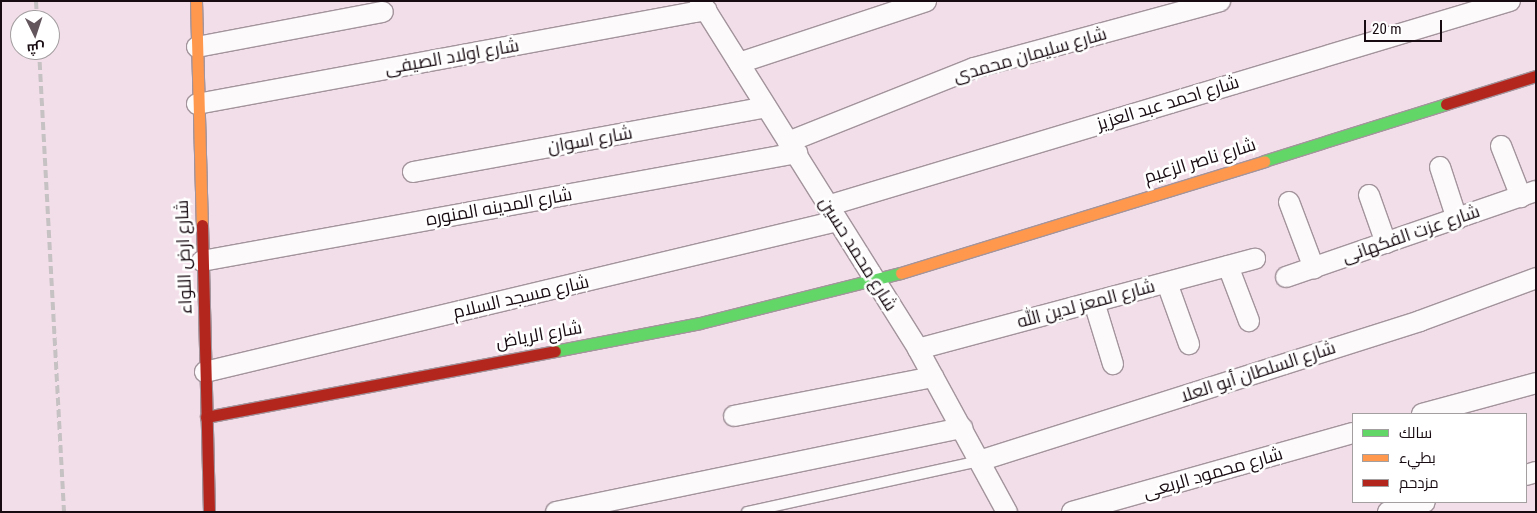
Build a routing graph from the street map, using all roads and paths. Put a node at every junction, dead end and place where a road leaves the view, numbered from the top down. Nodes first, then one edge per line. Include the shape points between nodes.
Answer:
1 (196, 1) edge
2 (926, 1) edge
3 (1220, 1) edge
4 (1510, 1) edge
5 (703, 6) edge
6 (384, 12) dead end
7 (197, 47) junction
8 (739, 63) junction
9 (1536, 76) edge
10 (197, 104) junction
11 (766, 107) junction
12 (1501, 146) dead end
13 (793, 148) junction
14 (1440, 167) dead end
15 (413, 172) dead end
16 (1528, 194) edge
17 (1369, 195) dead end
18 (1289, 202) dead end
19 (832, 214) junction
20 (1457, 219) junction
21 (1386, 243) junction
22 (1255, 259) dead end
23 (202, 261) junction
24 (1228, 266) junction
25 (1314, 268) junction
26 (1286, 277) dead end
27 (1536, 278) edge
28 (876, 281) junction
29 (1167, 283) junction
30 (1094, 302) junction
31 (1249, 321) dead end
32 (1189, 344) dead end
33 (918, 349) junction
34 (1113, 364) dead end
35 (205, 372) junction
36 (933, 377) junction
37 (1536, 383) edge
38 (1426, 413) edge
39 (734, 416) dead end
40 (206, 417) junction
41 (962, 428) junction
42 (1352, 434) edge
43 (979, 461) junction
44 (1421, 503) edge
45 (209, 512) edge
46 (556, 512) edge
47 (747, 512) edge
48 (1007, 512) edge
49 (1072, 512) edge
50 (1388, 512) edge

1 - 7 street, شارع ارض اللواء
2 - 8 street
3 - 13 street, شارع سليمان محمدى via 974,68
4 - 19 street, شارع احمد عبد العزيز
5 - 8 street, شارع محمد حسين
5 - 10 street, شارع اولاد الصيفى
6 - 7 street
7 - 10 street, شارع ارض اللواء
8 - 11 street, شارع محمد حسين
9 - 28 street, شارع ناصر الزعيم
10 - 23 street, شارع ارض اللواء
11 - 13 street, شارع محمد حسين
11 - 15 street, شارع اسوان
12 - 16 street
13 - 19 street, شارع محمد حسين
13 - 23 street, شارع المدينه المنوره
14 - 20 street
16 - 20 street, شارع عزت الفكهانى
17 - 21 street
18 - 25 street
19 - 28 street, شارع محمد حسين
19 - 35 street, شارع مسجد السلام
20 - 21 street, شارع عزت الفكهانى
21 - 25 street, شارع عزت الفكهانى
22 - 24 street, شارع المعز لدين الله
23 - 35 street, شارع ارض اللواء
24 - 29 street, شارع المعز لدين الله
24 - 31 street
25 - 26 street, شارع عزت الفكهانى
27 - 43 street, شارع السلطان أبو العلا via 1420,321
28 - 33 street, شارع محمد حسين
28 - 40 street, شارع الرياض via 700,324
29 - 30 street, شارع المعز لدين الله
29 - 32 street
30 - 33 street, شارع المعز لدين الله
30 - 34 street
33 - 36 street, شارع محمد حسين
35 - 40 street, شارع ارض اللواء
36 - 39 street
36 - 41 street, شارع محمد حسين
37 - 38 street
40 - 45 street, شارع ارض اللواء
41 - 43 street, شارع محمد حسين
41 - 46 street
42 - 49 street, شارع محمود الربعى
43 - 47 lane
43 - 48 street, شارع محمد حسين
44 - 50 street

